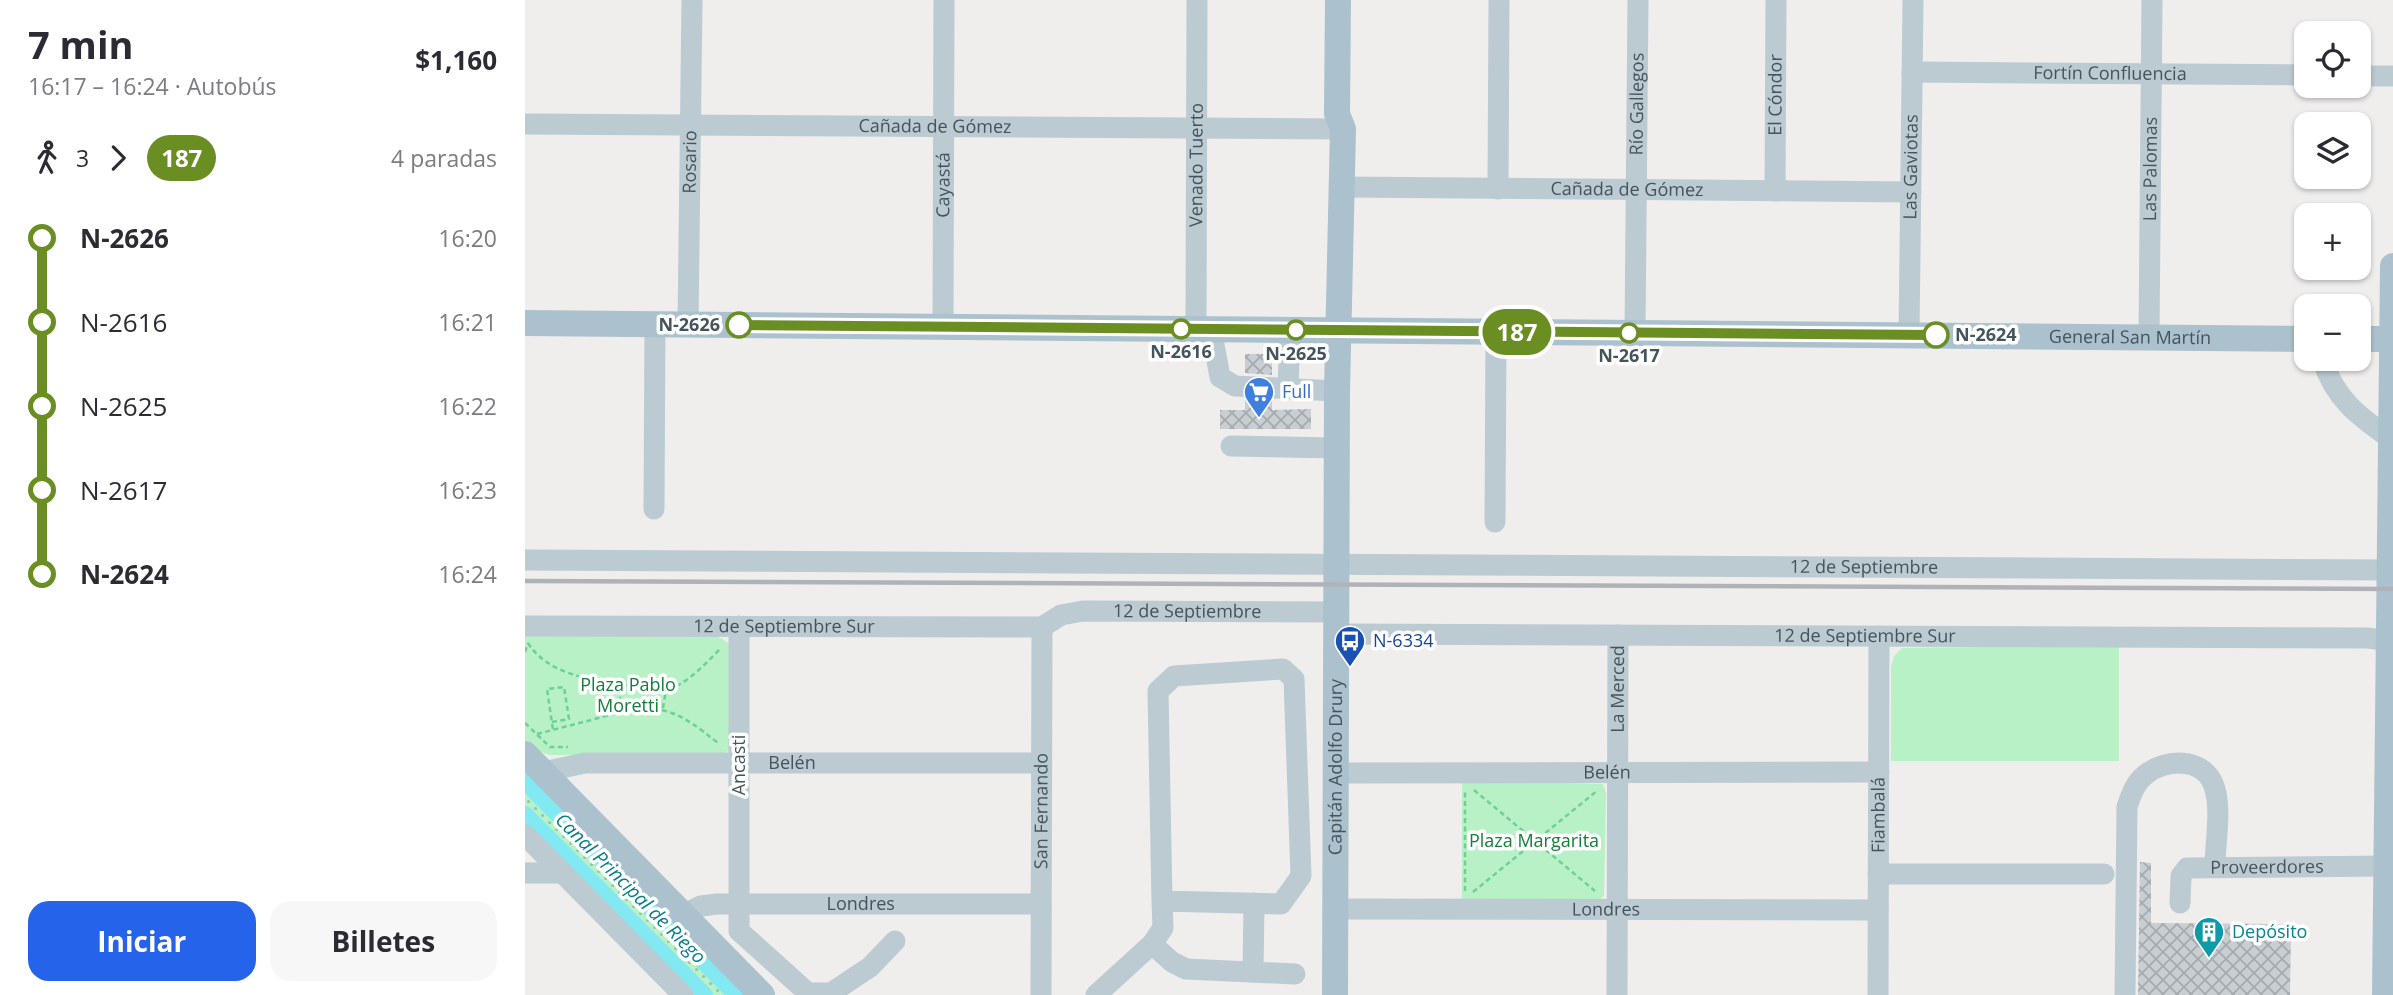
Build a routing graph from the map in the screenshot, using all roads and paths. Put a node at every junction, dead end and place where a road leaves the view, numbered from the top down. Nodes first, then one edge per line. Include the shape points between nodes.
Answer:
1 (692, 0) edge
2 (944, 0) edge
3 (1198, 0) edge
4 (1338, 0) edge
5 (1353, 0) edge
6 (1499, 0) edge
7 (1637, 0) edge
8 (1776, 0) edge
9 (1913, 0) edge
10 (2152, 0) edge
11 (1912, 72) junction
12 (2151, 74) junction
13 (2294, 75) edge
14 (2371, 76) edge
15 (2393, 76) edge
16 (525, 124) edge
17 (691, 125) junction
18 (943, 126) junction
19 (1197, 128) junction
20 (1343, 129) junction
21 (1342, 187) junction
22 (1498, 189) junction
23 (1636, 190) junction
24 (1775, 191) junction
25 (1911, 192) junction
26 (2393, 267) edge
27 (525, 323) edge
28 (655, 324) junction
29 (688, 325) junction
30 (943, 327) junction
31 (1203, 329) junction
32 (1290, 330) junction
33 (1338, 330) junction
34 (1496, 332) junction
35 (1635, 333) junction
36 (1909, 335) junction
37 (2149, 337) junction
38 (2294, 339) edge
39 (2371, 339) edge
40 (2393, 340) edge
41 (2326, 371) edge
42 (1288, 387) junction
43 (1336, 391) junction
44 (2391, 439) junction
45 (1231, 446) dead end
46 (1337, 447) junction
47 (654, 509) dead end
48 (1495, 522) dead end
49 (2392, 541) edge
50 (525, 560) edge
51 (1337, 564) junction
52 (2390, 570) junction
53 (1337, 623) junction
54 (739, 626) junction
55 (1042, 627) junction
56 (1618, 635) junction
57 (1879, 636) junction
58 (526, 637) edge
59 (2391, 640) edge
60 (541, 643) dead end
61 (720, 649) dead end
62 (525, 653) edge
63 (620, 682) junction
64 (666, 690) junction
65 (620, 705) junction
66 (663, 709) junction
67 (552, 722) junction
68 (553, 730) junction
69 (718, 743) dead end
70 (535, 754) edge
71 (739, 763) junction
72 (1041, 763) junction
73 (1618, 772) junction
74 (1879, 772) junction
75 (1336, 773) junction
76 (1465, 785) junction
77 (1481, 786) dead end
78 (1602, 793) dead end
79 (525, 835) edge
80 (1535, 841) junction
81 (2387, 866) junction
82 (2215, 867) junction
83 (525, 873) edge
84 (562, 873) junction
85 (1878, 874) junction
86 (2104, 874) dead end
87 (1602, 890) dead end
88 (1465, 896) junction
89 (1481, 896) dead end
90 (1162, 901) junction
91 (1254, 903) junction
92 (739, 904) junction
93 (1041, 904) junction
94 (2180, 904) dead end
95 (1335, 909) junction
96 (1617, 909) junction
97 (1878, 909) junction
98 (683, 915) junction
99 (2389, 939) edge
100 (895, 940) dead end
101 (1152, 944) junction
102 (1253, 972) junction
103 (1295, 974) dead end
104 (683, 995) edge
105 (762, 995) edge
106 (1041, 995) edge
107 (1096, 995) edge
108 (1335, 995) edge
109 (1617, 995) edge
110 (1878, 995) edge
111 (2125, 995) edge
112 (2385, 995) edge

1 - 17 street, Rosario
2 - 18 street, Cayastá
3 - 19 street, Venado Tuerto
4 - 20 main road via 1337,114
5 - 20 main road via 1352,109
6 - 22 street
7 - 23 street, Río Gallegos
8 - 24 street, El Cóndor
9 - 11 street, Las Gaviotas
10 - 12 street, Las Palomas
11 - 12 street, Fortín Confluencia
11 - 25 street, Las Gaviotas
12 - 13 street, Fortín Confluencia
12 - 37 street, Las Palomas
14 - 15 street
16 - 17 street, Cañada de Gómez
17 - 18 street, Cañada de Gómez
17 - 29 street, Rosario
18 - 19 street, Cañada de Gómez
18 - 30 street, Cayastá
19 - 20 street, Cañada de Gómez
19 - 31 street, Venado Tuerto
20 - 21 main road, Capitán Adolfo Drury
21 - 22 street, Cañada de Gómez
21 - 33 main road, Capitán Adolfo Drury
22 - 23 street, Cañada de Gómez
23 - 24 street, Cañada de Gómez
23 - 35 street, Río Gallegos
24 - 25 street, Cañada de Gómez
25 - 36 street, Las Gaviotas
26 - 40 main road
27 - 28 main road, General San Martín
28 - 29 main road, General San Martín
28 - 47 street
29 - 30 main road, General San Martín
30 - 31 main road, General San Martín
31 - 32 main road, General San Martín
31 - 42 street, Venado Tuerto via 1220,377 1235,386
32 - 33 main road, General San Martín
32 - 42 street
33 - 34 main road, General San Martín
33 - 43 main road, Capitán Adolfo Drury
34 - 35 main road, General San Martín
34 - 48 street
35 - 36 main road, General San Martín
36 - 37 main road, General San Martín
37 - 38 main road, General San Martín
39 - 40 main road
40 - 44 main road
41 - 44 street via 2350,410
42 - 43 street, Venado Tuerto
43 - 46 main road, Capitán Adolfo Drury
44 - 49 main road
45 - 46 street
46 - 51 main road, Capitán Adolfo Drury
49 - 52 main road
50 - 51 street, 12 de Septiembre
51 - 52 street, 12 de Septiembre
51 - 53 main road, Capitán Adolfo Drury
52 - 59 main road
53 - 55 street, 12 de Septiembre via 1083,611 1061,615
53 - 56 street, 12 de Septiembre Sur
53 - 75 main road, Capitán Adolfo Drury
54 - 55 street, 12 de Septiembre Sur
54 - 58 street, 12 de Septiembre Sur
54 - 71 street, Ancasti
55 - 72 street, San Fernando
56 - 57 street, 12 de Septiembre Sur
56 - 73 street, La Merced
57 - 59 street, 12 de Septiembre Sur
57 - 74 street, Fiambalá
58 - 60 path
58 - 62 path
58 - 63 path via 538,657 559,669
59 - 81 main road
61 - 64 path via 700,669
63 - 64 path
63 - 65 path
64 - 66 path
65 - 66 path
65 - 68 path via 611,716
66 - 69 path via 684,717
67 - 67 path via 569,719 564,687 547,689
67 - 68 path
68 - 70 path
70 - 71 street, Belén via 576,764
70 - 98 main road
71 - 72 street, Belén
71 - 92 street, Ancasti
72 - 93 street, San Fernando
73 - 74 street, Belén
73 - 75 street, Belén
73 - 96 street, La Merced
74 - 85 street, Fiambalá
75 - 95 main road, Capitán Adolfo Drury
76 - 77 path
76 - 80 path
76 - 88 path
78 - 80 path via 1597,788
79 - 84 street
80 - 87 path via 1597,895
80 - 88 path
81 - 82 street, Proveerdores
81 - 99 main road
82 - 94 street, Proveerdores via 2183,871
82 - 111 street via 2216,797 2210,778 2185,763 2153,769 2136,785 2127,807
83 - 84 street
84 - 104 street
85 - 86 street
85 - 97 street, Fiambalá
88 - 89 path
90 - 91 street
90 - 91 street via 1158,691 1174,676 1283,669 1294,679 1301,876 1281,904
90 - 101 street via 1163,928
91 - 102 street
92 - 93 street, Londres
92 - 98 street, Londres via 709,904
92 - 100 street, Ancasti via 740,930 808,993 831,993 870,967
93 - 106 street, San Fernando
95 - 96 street, Londres
95 - 108 main road, Capitán Adolfo Drury
96 - 97 street, Londres
96 - 109 street, La Merced
97 - 110 street, Fiambalá
98 - 105 main road
99 - 112 main road
101 - 102 street via 1186,969
101 - 107 street
102 - 103 street

